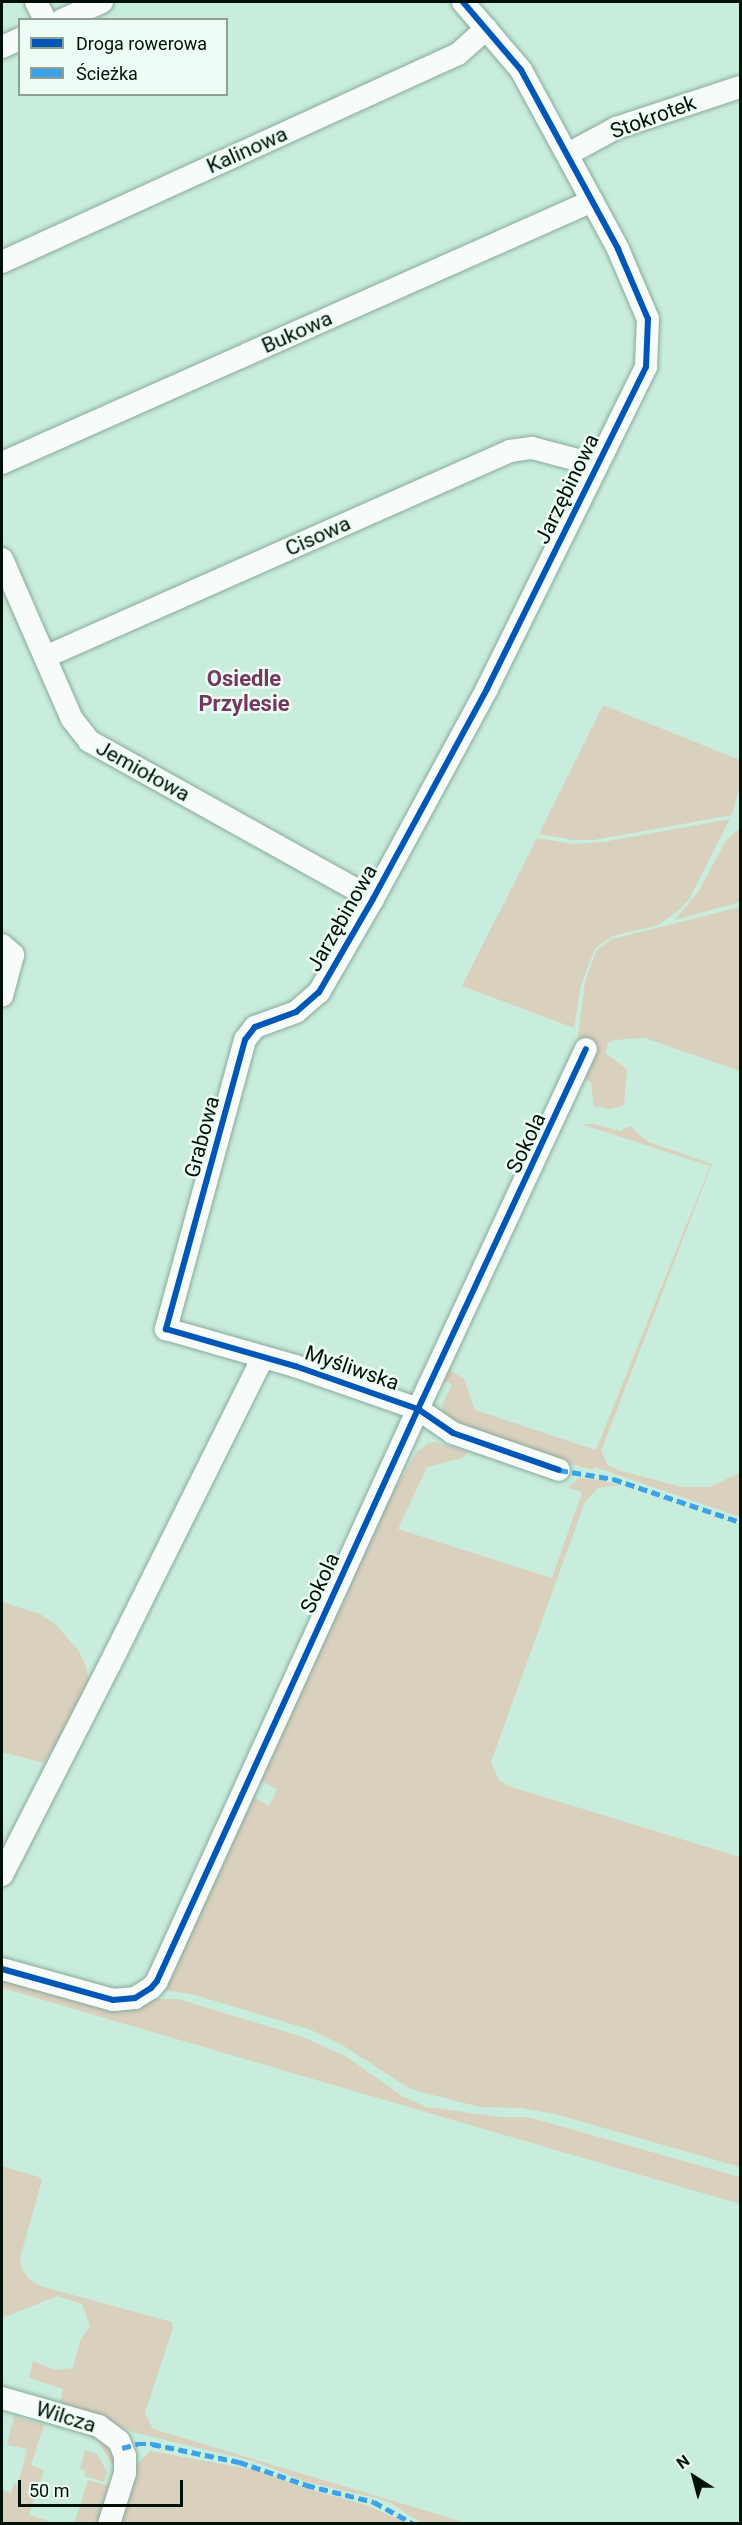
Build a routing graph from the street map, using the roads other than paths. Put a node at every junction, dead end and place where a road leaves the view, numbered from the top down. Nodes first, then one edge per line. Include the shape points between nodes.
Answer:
1 (36, 2) edge
2 (102, 2) edge
3 (463, 2) edge
4 (44, 18) edge
5 (66, 18) edge
6 (486, 29) junction
7 (18, 40) edge
8 (2, 47) edge
9 (741, 87) edge
10 (568, 154) junction
11 (592, 201) junction
12 (2, 262) edge
13 (2, 463) edge
14 (597, 465) junction
15 (2, 560) edge
16 (45, 657) junction
17 (373, 899) junction
18 (2, 945) edge
19 (319, 992) joint
20 (2, 996) edge
21 (586, 1049) dead end
22 (166, 1329) joint
23 (263, 1357) junction
24 (418, 1409) junction
25 (559, 1470) dead end
26 (2, 1875) edge
27 (2, 1969) edge
28 (2, 2398) edge
29 (109, 2523) edge

1 - 4 street
2 - 5 street
3 - 6 street, Jarzębinowa
6 - 10 street, Jarzębinowa via 521,70
6 - 12 street, Kalinowa via 459,54
7 - 8 street
9 - 10 street, Stokrotek via 616,128
10 - 11 street, Jarzębinowa
11 - 13 street, Bukowa
11 - 14 street, Jarzębinowa via 640,296 650,333 646,367
14 - 16 street, Cisowa via 532,448 510,451
14 - 17 street, Jarzębinowa via 487,689
15 - 16 street, Jemiołowa
16 - 17 street, Jemiołowa via 72,719 89,741
17 - 19 street, Jarzębinowa
18 - 20 street via 13,955
19 - 22 street, Grabowa via 296,1012 255,1027 245,1040
21 - 24 street, Sokola
22 - 23 street, Myśliwska
23 - 24 street, Myśliwska
23 - 26 street
24 - 25 street, Myśliwska via 453,1433
24 - 27 street, Sokola via 152,1988 135,1998 113,2001
28 - 29 street, Wilcza via 99,2426 114,2435 126,2464

